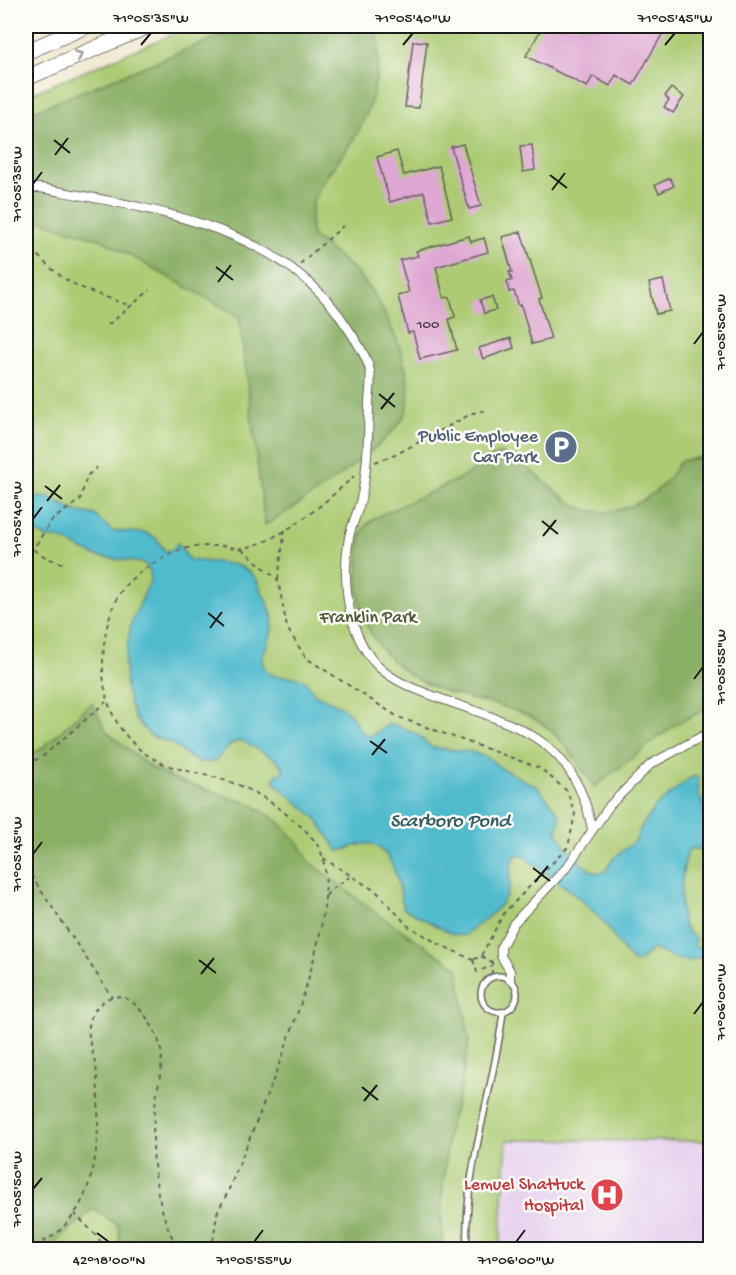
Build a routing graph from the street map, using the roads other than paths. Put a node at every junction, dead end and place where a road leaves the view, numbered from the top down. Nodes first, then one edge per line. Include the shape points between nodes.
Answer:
1 (86, 26) edge
2 (148, 26) edge
3 (26, 52) edge
4 (26, 78) edge
5 (26, 188) edge
6 (711, 732) edge
7 (592, 829) junction
8 (510, 980) junction
9 (503, 1012) junction
10 (467, 1250) edge

1 - 3 main road
4 -> 2 main road
5 - 7 street via 159,210 243,240 311,283 339,313 370,370 367,464 349,537 346,586 357,631 369,657 380,669 411,688 513,724 535,737 562,761 580,786
6 - 7 street via 651,764
7 - 8 street via 580,851 523,912 503,940 500,951
8 - 9 lane via 516,989 516,1000
8 - 9 lane via 492,978 481,989 482,1001 489,1010
9 - 10 lane via 494,1073 469,1184

